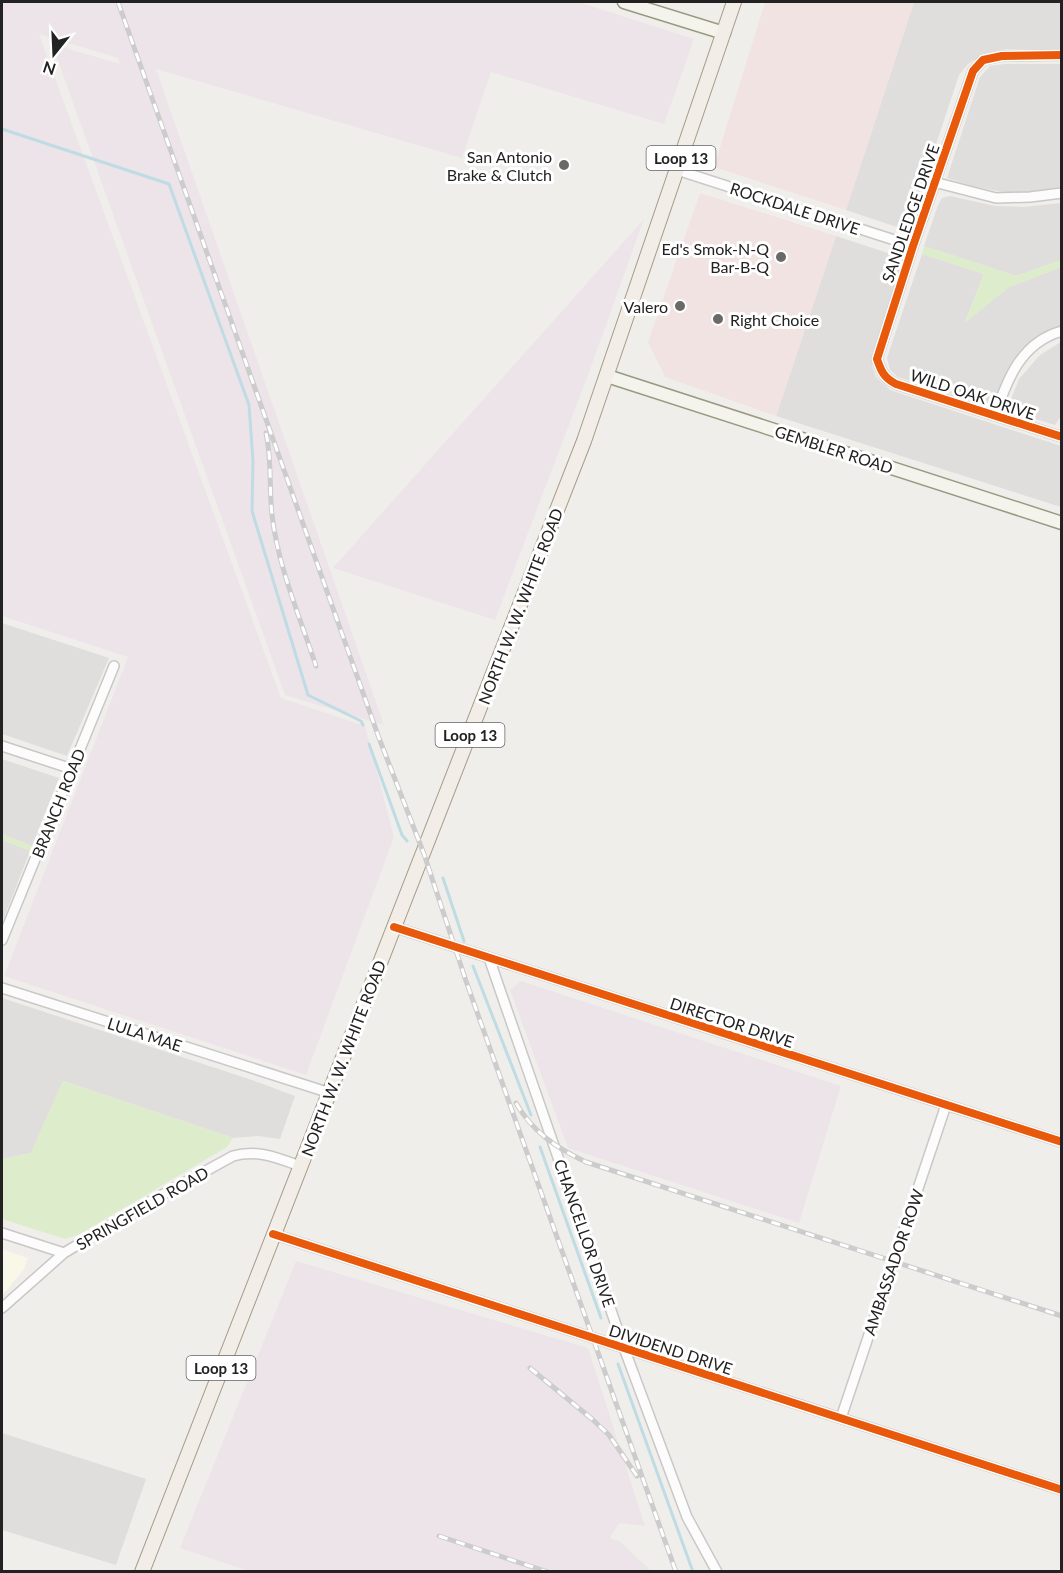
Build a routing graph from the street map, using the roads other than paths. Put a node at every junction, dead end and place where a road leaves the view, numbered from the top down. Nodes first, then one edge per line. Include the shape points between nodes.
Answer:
1 (624, 2) edge
2 (734, 2) edge
3 (724, 33) junction
4 (1062, 55) edge
5 (677, 170) junction
6 (934, 182) junction
7 (1062, 193) edge
8 (913, 246) junction
9 (1062, 331) edge
10 (881, 371) joint
11 (607, 376) junction
12 (995, 415) junction
13 (1062, 437) edge
14 (1062, 523) edge
15 (114, 666) dead end
16 (2, 746) edge
17 (72, 769) junction
18 (394, 927) junction
19 (2, 940) edge
20 (489, 958) junction
21 (2, 988) edge
22 (330, 1093) junction
23 (946, 1105) junction
24 (1062, 1142) edge
25 (300, 1166) junction
26 (2, 1233) edge
27 (273, 1234) junction
28 (64, 1253) junction
29 (2, 1308) edge
30 (624, 1348) junction
31 (841, 1418) junction
32 (1062, 1490) edge
33 (142, 1572) edge
34 (717, 1572) edge

1 - 3 main road
2 - 3 main road, NORTH W. W. WHITE ROAD / Loop 13
3 - 5 main road, NORTH W. W. WHITE ROAD / Loop 13
4 - 6 street, SANDLEDGE DRIVE via 1002,56 978,65
5 - 8 street, ROCKDALE DRIVE
5 - 11 main road, NORTH W. W. WHITE ROAD / Loop 13
6 - 7 street via 996,198
6 - 8 street, SANDLEDGE DRIVE
8 - 10 street, SANDLEDGE DRIVE via 877,359
9 - 12 street via 1041,340 1016,364
10 - 12 street, WILD OAK DRIVE via 896,384
11 - 14 main road, GEMBLER ROAD
11 - 18 main road, NORTH W. W. WHITE ROAD / Loop 13
12 - 13 street, WILD OAK DRIVE
15 - 17 street, BRANCH ROAD
16 - 17 street
17 - 19 street, BRANCH ROAD
18 - 20 street, DIRECTOR DRIVE
18 - 22 main road, NORTH W. W. WHITE ROAD / Loop 13
20 - 23 street, DIRECTOR DRIVE
20 - 30 street, CHANCELLOR DRIVE
21 - 22 street, LULA MAE
22 - 25 main road, NORTH W. W. WHITE ROAD / Loop 13
23 - 24 street, DIRECTOR DRIVE
23 - 31 street, AMBASSADOR ROW
25 - 27 main road, NORTH W. W. WHITE ROAD / Loop 13
25 - 28 street, SPRINGFIELD ROAD via 262,1154 233,1156
26 - 28 street
27 - 30 street, DIVIDEND DRIVE
27 - 33 main road, NORTH W. W. WHITE ROAD / Loop 13
28 - 29 street, SPRINGFIELD ROAD
30 - 31 street, DIVIDEND DRIVE
30 - 34 street, CHANCELLOR DRIVE via 687,1517
31 - 32 street, DIVIDEND DRIVE

